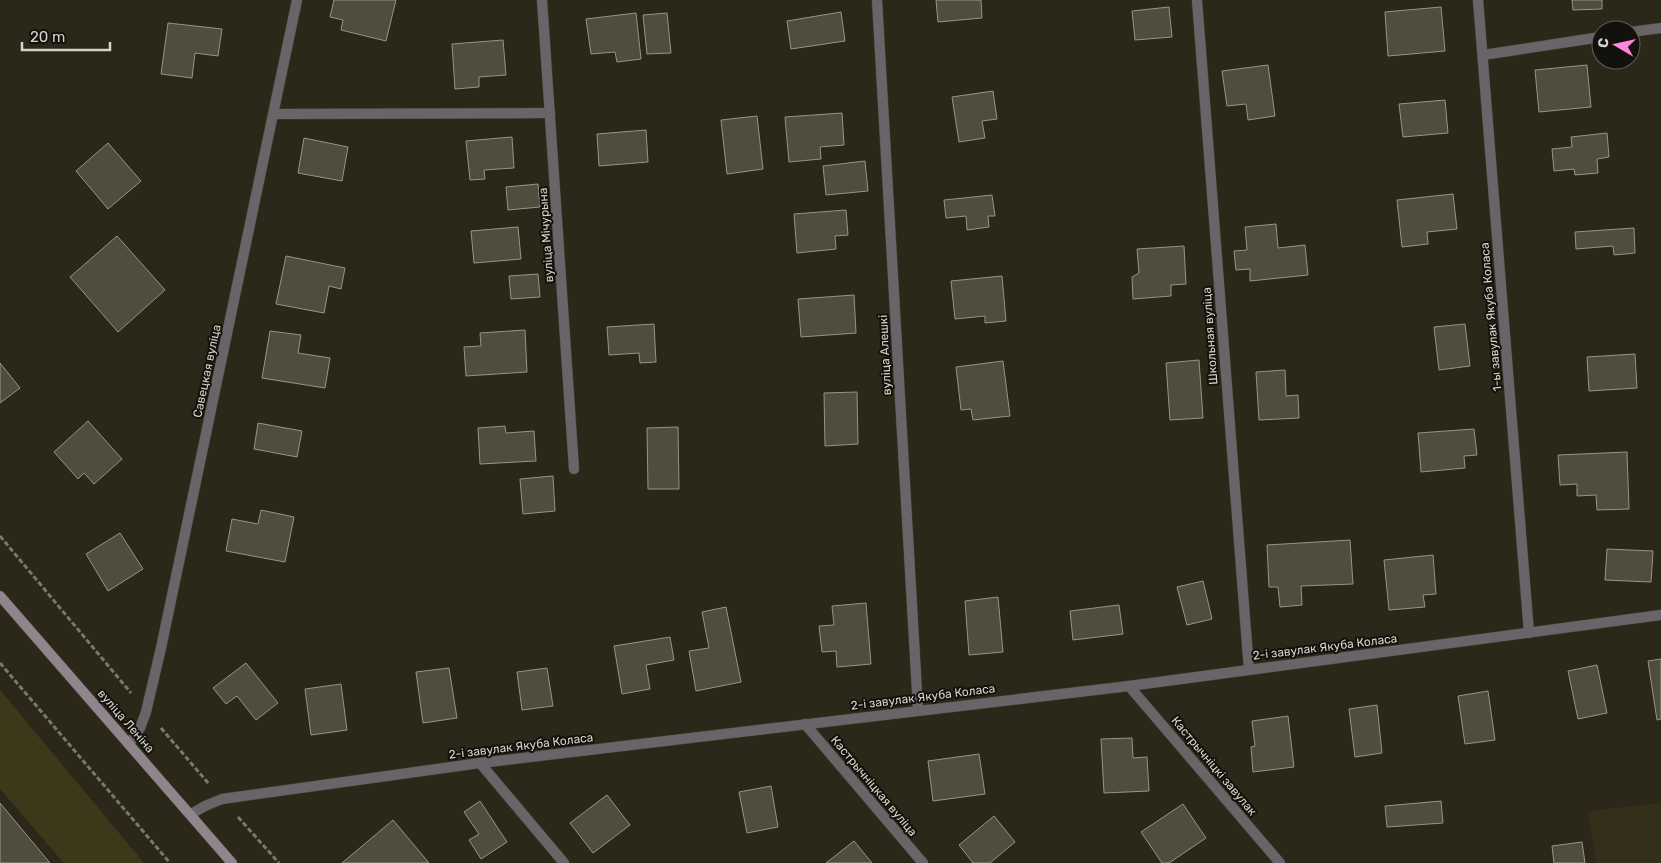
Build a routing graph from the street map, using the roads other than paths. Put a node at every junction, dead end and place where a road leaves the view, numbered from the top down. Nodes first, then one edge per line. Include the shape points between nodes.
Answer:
1 (297, 0) edge
2 (542, 0) edge
3 (877, 0) edge
4 (1196, 0) edge
5 (1478, 0) edge
6 (1661, 28) edge
7 (1641, 31) edge
8 (1591, 39) edge
9 (1482, 55) junction
10 (550, 113) junction
11 (274, 114) junction
12 (574, 469) dead end
13 (0, 596) edge
14 (1661, 615) edge
15 (1529, 633) junction
16 (1249, 670) junction
17 (1130, 686) junction
18 (918, 709) junction
19 (805, 724) junction
20 (129, 744) junction
21 (480, 762) junction
22 (191, 814) junction
23 (232, 863) edge
24 (564, 863) edge
25 (923, 863) edge
26 (1280, 863) edge

1 - 11 street, Савецкая вуліца
2 - 10 street, вуліца Мічурына
3 - 18 street, вуліца Алешкі
4 - 16 street, Школьная вуліца
5 - 9 street, 1-ы завулак Якуба Коласа
6 - 7 street
8 - 9 street
9 - 15 street, 1-ы завулак Якуба Коласа
10 - 11 street
10 - 12 street, вуліца Мічурына
11 - 20 street, Савецкая вуліца via 146,712
13 - 20 main road, вуліца Леніна
14 - 15 street, 2-і завулак Якуба Коласа
15 - 16 street, 2-і завулак Якуба Коласа
16 - 17 street, 2-і завулак Якуба Коласа
17 - 18 street, 2-і завулак Якуба Коласа
17 - 26 street, Кастрычніцкі завулак
18 - 19 street, 2-і завулак Якуба Коласа
19 - 21 street, 2-і завулак Якуба Коласа
19 - 25 street, Кастрычніцкая вуліца
20 - 22 main road, вуліца Леніна
21 - 22 street, 2-і завулак Якуба Коласа via 222,799
21 - 24 street
22 - 23 main road, вуліца Леніна

